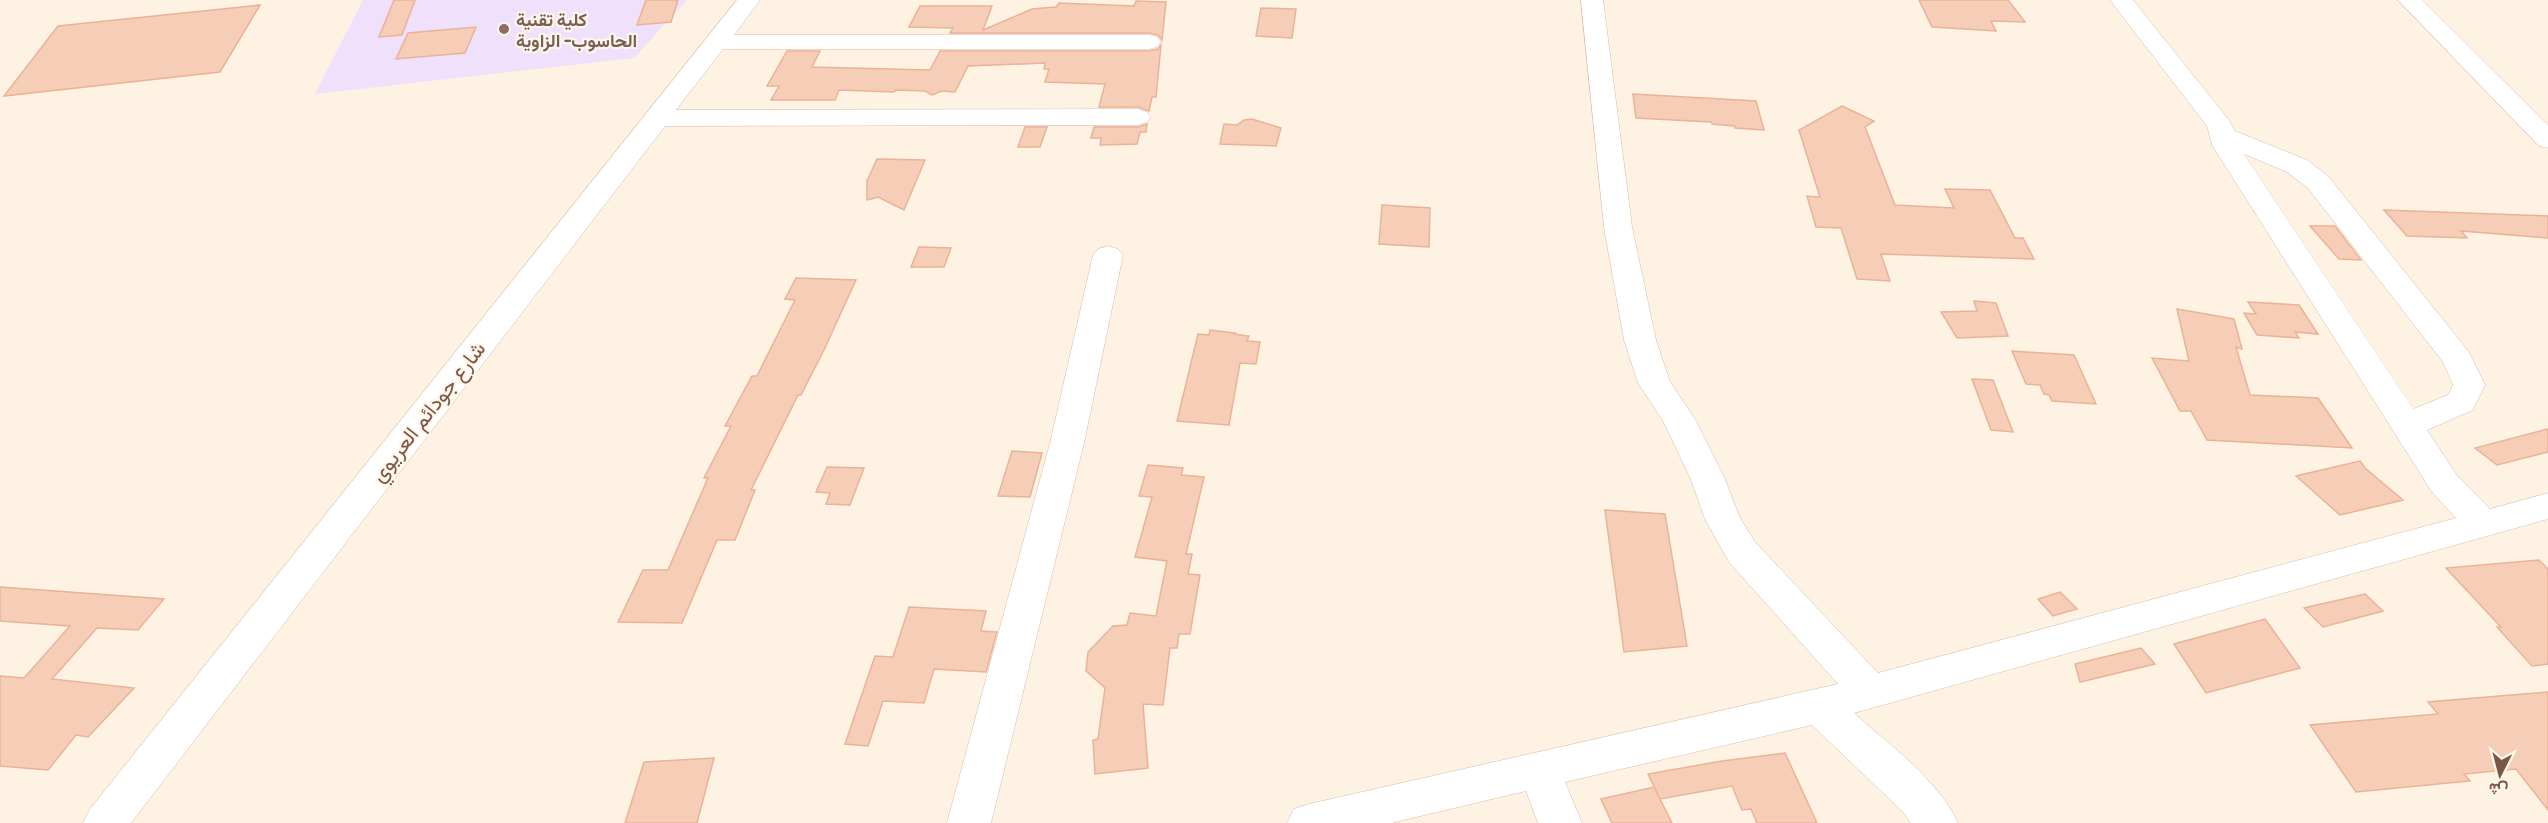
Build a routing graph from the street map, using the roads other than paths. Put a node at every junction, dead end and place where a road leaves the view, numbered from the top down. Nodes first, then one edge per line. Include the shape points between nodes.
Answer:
1 (749, 0) edge
2 (1592, 0) edge
3 (2121, 0) edge
4 (2409, 0) edge
5 (716, 42) junction
6 (1149, 42) dead end
7 (1138, 117) dead end
8 (656, 118) junction
9 (2224, 136) junction
10 (2548, 140) edge
11 (1108, 255) dead end
12 (2407, 425) junction
13 (2546, 509) edge
14 (2483, 524) junction
15 (1870, 692) junction
16 (1819, 706) junction
17 (1539, 771) junction
18 (105, 823) edge
19 (969, 823) edge
20 (1309, 823) edge
21 (1560, 823) edge
22 (1936, 823) edge

1 - 5 street, شارع جودائم العريوي
2 - 15 street via 1618,227 1640,340 1654,384 1678,419 1742,552
3 - 9 street via 2220,125
4 - 10 street
5 - 6 street
5 - 8 street, شارع جودائم العريوي
7 - 8 street
8 - 18 street, شارع جودائم العريوي
9 - 12 street via 2224,145
9 - 12 street via 2297,166 2318,182 2458,359 2469,385 2461,402
11 - 19 street via 1067,443
12 - 14 street via 2444,483
13 - 14 street
14 - 15 street
15 - 16 street
16 - 17 street
16 - 22 street via 1918,799
17 - 20 street
17 - 21 street

